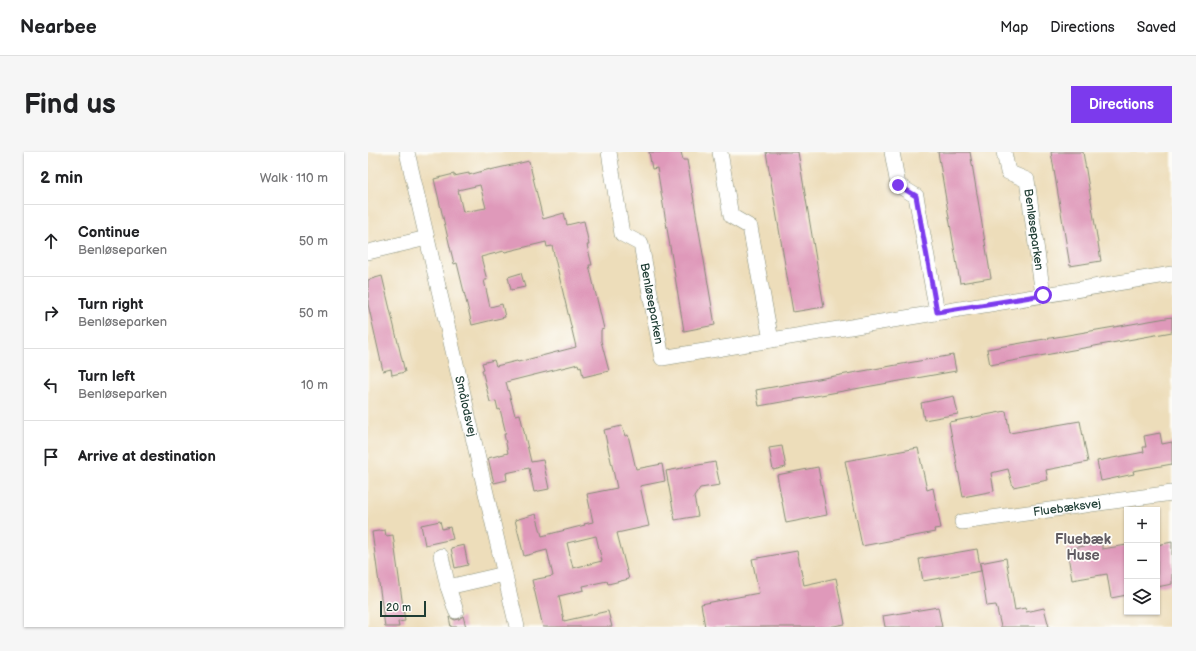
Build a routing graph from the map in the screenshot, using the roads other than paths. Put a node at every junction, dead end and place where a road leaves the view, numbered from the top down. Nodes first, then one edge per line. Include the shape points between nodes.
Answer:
1 (407, 152) edge
2 (609, 152) edge
3 (720, 152) edge
4 (892, 152) edge
5 (1004, 152) edge
6 (427, 238) junction
7 (368, 252) edge
8 (1172, 274) edge
9 (1043, 295) junction
10 (937, 312) junction
11 (770, 340) junction
12 (1172, 493) edge
13 (962, 522) dead end
14 (441, 556) dead end
15 (505, 574) junction
16 (448, 587) junction
17 (456, 611) dead end
18 (517, 627) edge

1 - 6 street, Smålodsvej
2 - 11 street, Benløseparken via 622,234 641,244 662,358
3 - 11 street via 731,216 750,227
4 - 10 street via 898,185 916,196
5 - 9 street, Benløseparken via 1008,172 1027,180
6 - 7 street
6 - 15 street, Smålodsvej
8 - 9 street, Benløseparken
9 - 10 street, Benløseparken
10 - 11 street, Benløseparken
12 - 13 street, Fluebæksvej
14 - 16 street
15 - 16 street
15 - 18 street, Smålodsvej
16 - 17 street

